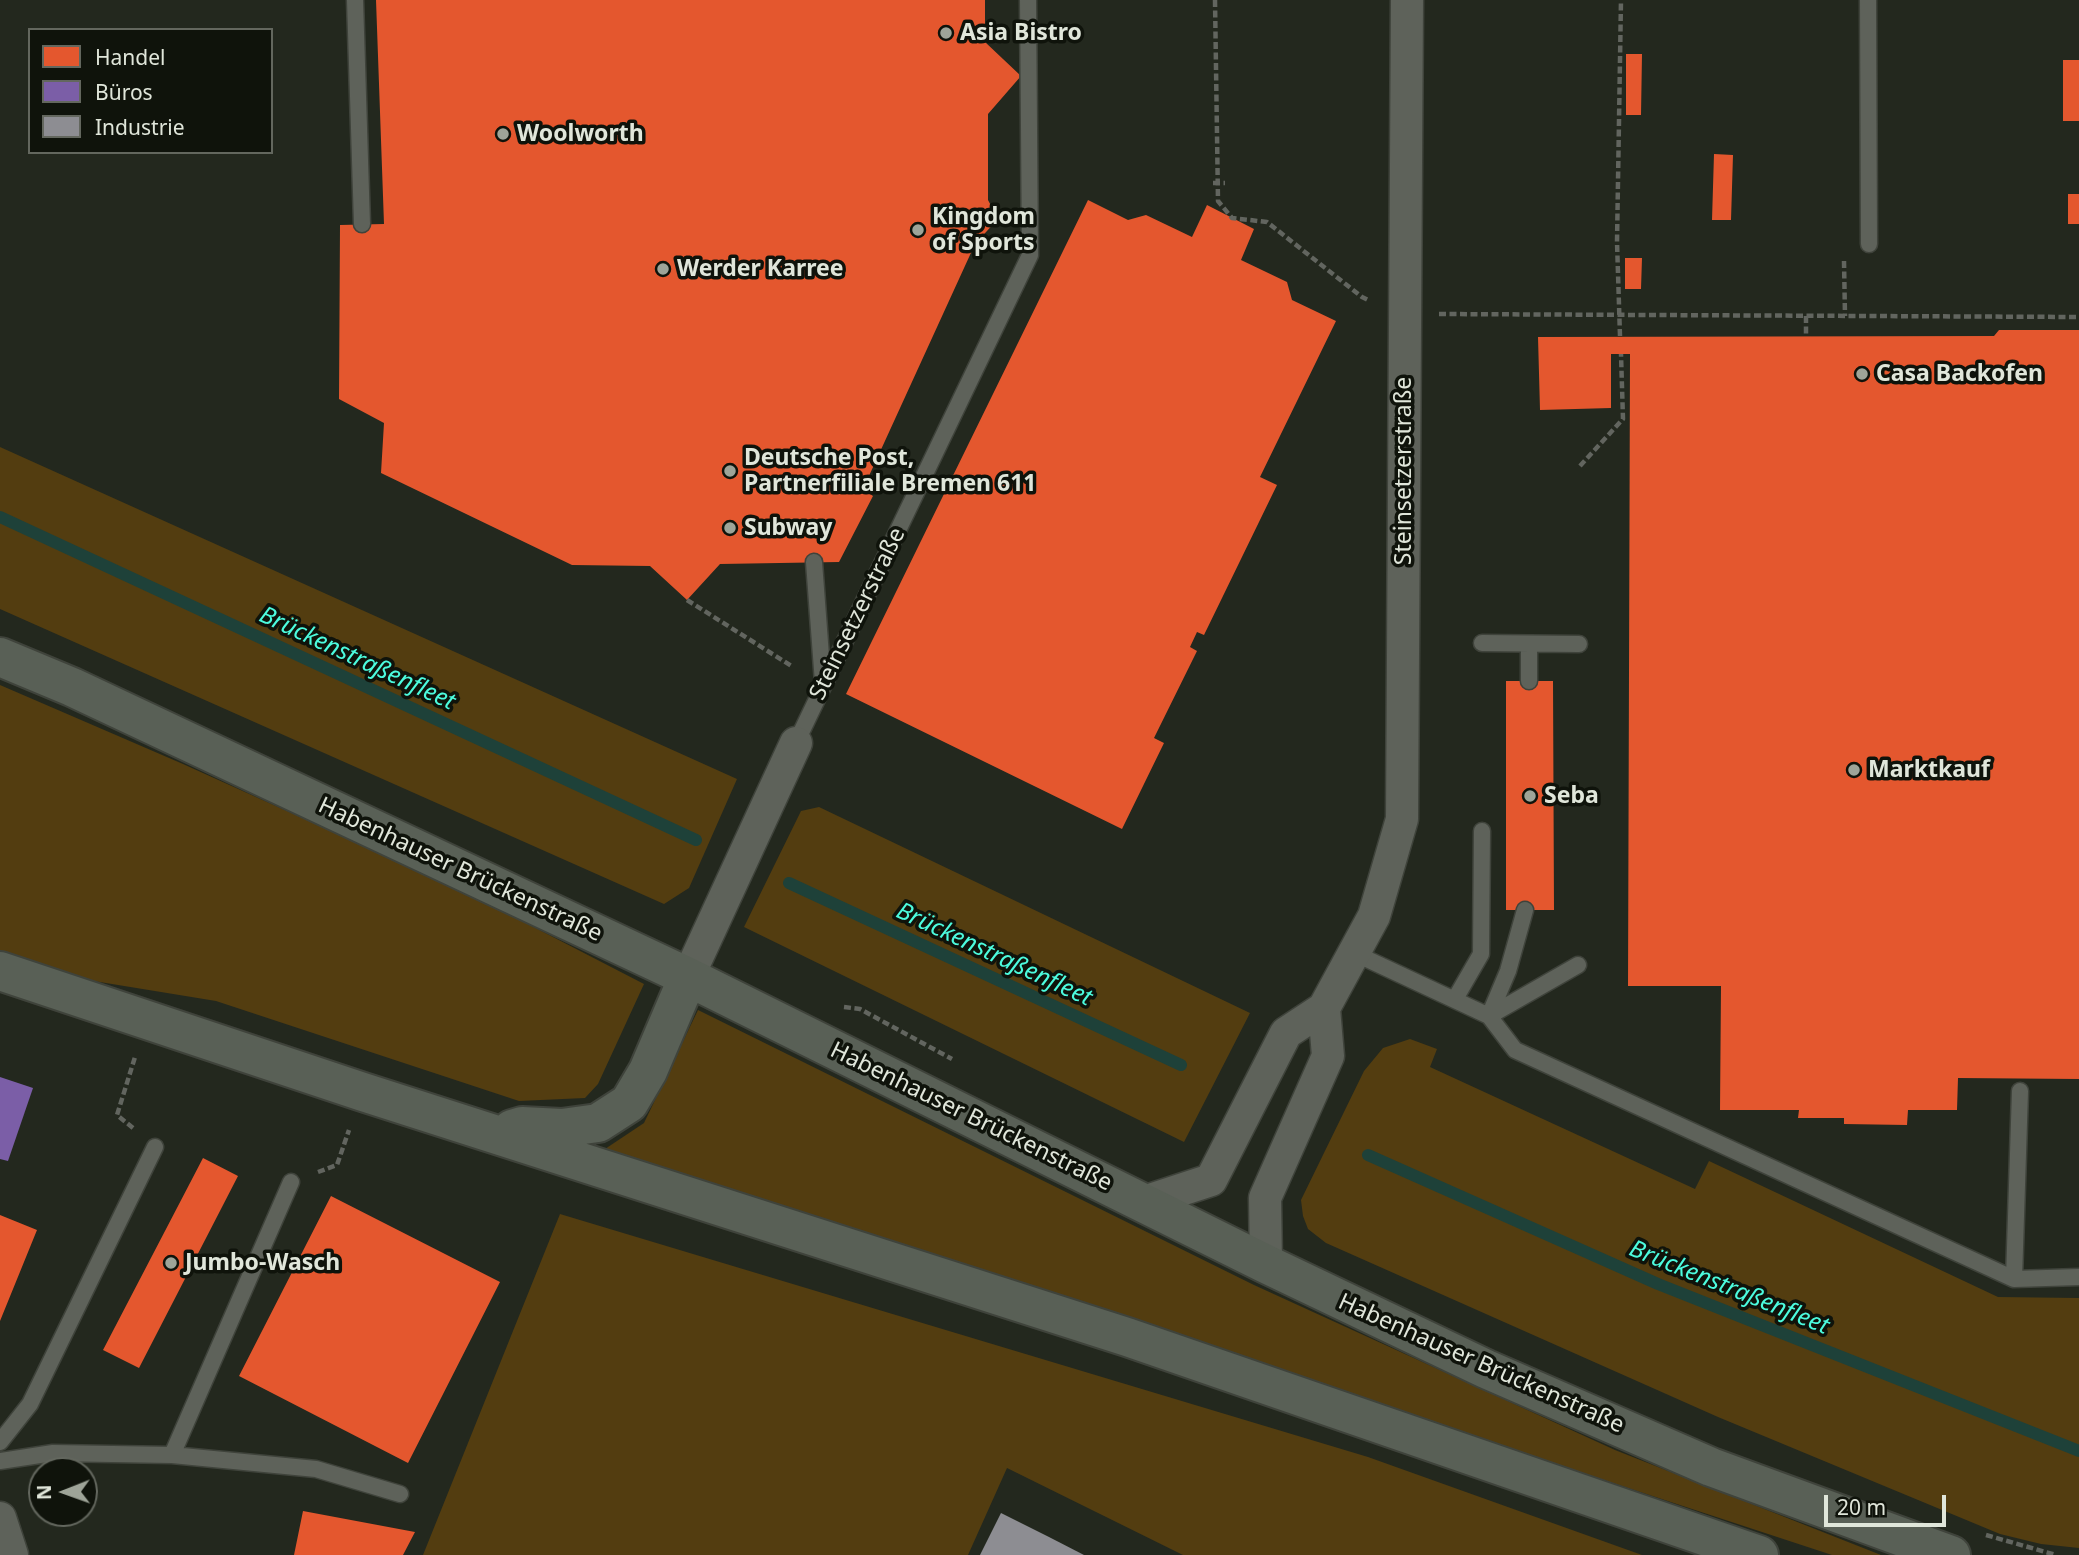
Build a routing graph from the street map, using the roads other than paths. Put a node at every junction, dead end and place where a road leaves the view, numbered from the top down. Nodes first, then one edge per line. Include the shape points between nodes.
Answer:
1 (355, 0) edge
2 (1028, 0) edge
3 (1407, 0) edge
4 (1868, 0) edge
5 (362, 224) dead end
6 (1869, 244) dead end
7 (814, 562) dead end
8 (1482, 643) dead end
9 (1529, 644) junction
10 (1579, 644) dead end
11 (0, 657) edge
12 (1529, 681) dead end
13 (823, 685) junction
14 (796, 743) joint
15 (1482, 831) dead end
16 (1525, 910) dead end
17 (1354, 953) junction
18 (1578, 965) dead end
19 (0, 971) edge
20 (688, 977) junction
21 (1455, 999) junction
22 (1324, 1009) junction
23 (1489, 1016) junction
24 (2020, 1091) dead end
25 (497, 1135) junction
26 (155, 1147) road end
27 (291, 1182) road end
28 (1144, 1202) junction
29 (1266, 1264) junction
30 (2079, 1277) edge
31 (2014, 1279) junction
32 (0, 1442) edge
33 (172, 1455) junction
34 (0, 1461) edge
35 (400, 1494) dead end
36 (0, 1518) edge
37 (12, 1555) edge
38 (1759, 1555) edge
39 (1951, 1555) edge

1 - 5 lane
2 - 13 lane, Steinsetzerstraße via 1030,255
3 - 17 street, Steinsetzerstraße via 1402,819 1374,916
4 - 6 lane
7 - 13 lane
8 - 9 lane
9 - 10 lane
9 - 12 lane
11 - 20 main road, Habenhauser Brückenstraße
13 - 14 lane, Steinsetzerstraße
14 - 20 street, Steinsetzerstraße
15 - 21 lane via 1481,954
16 - 23 lane via 1508,971
17 - 21 lane
17 - 22 street, Steinsetzerstraße
18 - 23 lane
19 - 25 main road
20 - 25 main road via 648,1071 629,1103 598,1123 562,1128 522,1126
20 - 28 main road, Habenhauser Brückenstraße
21 - 23 lane
22 - 28 street, Steinsetzerstraße via 1286,1034 1212,1180
22 - 29 street via 1328,1056 1265,1198
23 - 31 lane via 1514,1050
24 - 31 lane
25 - 38 main road via 1127,1337
26 - 32 lane via 30,1404
27 - 33 lane
28 - 29 main road, Habenhauser Brückenstraße
29 - 39 main road, Habenhauser Brückenstraße via 1486,1369 1712,1467
30 - 31 lane
33 - 34 lane via 52,1453
33 - 35 lane via 316,1469
36 - 37 street

